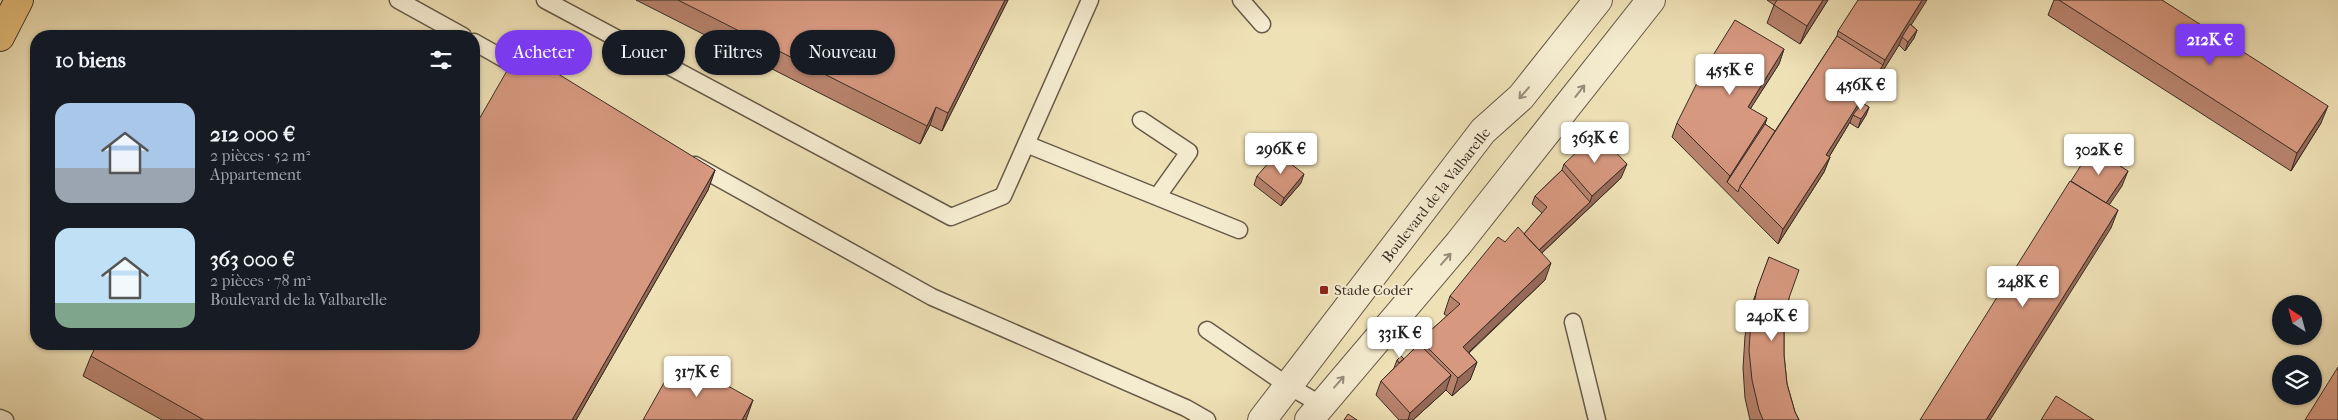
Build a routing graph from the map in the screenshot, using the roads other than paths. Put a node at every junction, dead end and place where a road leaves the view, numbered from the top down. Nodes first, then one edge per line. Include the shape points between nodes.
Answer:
1 (19, 0) edge
2 (398, 0) edge
3 (545, 0) edge
4 (1090, 0) edge
5 (1241, 0) edge
6 (1598, 0) edge
7 (1651, 0) edge
8 (1262, 24) dead end
9 (452, 30) edge
10 (0, 37) edge
11 (480, 45) edge
12 (543, 81) edge
13 (1141, 120) dead end
14 (1026, 144) junction
15 (681, 158) edge
16 (1157, 197) junction
17 (1239, 230) dead end
18 (1573, 322) dead end
19 (1207, 330) dead end
20 (1287, 385) junction
21 (1314, 412) edge
22 (0, 418) edge
23 (4, 420) edge
24 (1207, 420) edge
25 (1262, 420) edge
26 (1597, 420) edge

1 - 10 highway
2 - 9 lane
3 - 14 lane via 951,217 1003,196
4 - 14 lane
5 - 8 lane
6 -> 20 street, Boulevard de la Valbarelle via 1521,96 1483,132
21 -> 7 street via 1459,243
11 - 12 lane
13 - 16 lane via 1189,152
14 - 16 lane
15 - 24 lane via 932,297
16 - 17 lane
18 - 26 lane
19 - 20 lane
20 - 21 lane
20 - 25 street, Boulevard de la Valbarelle
22 - 23 lane

